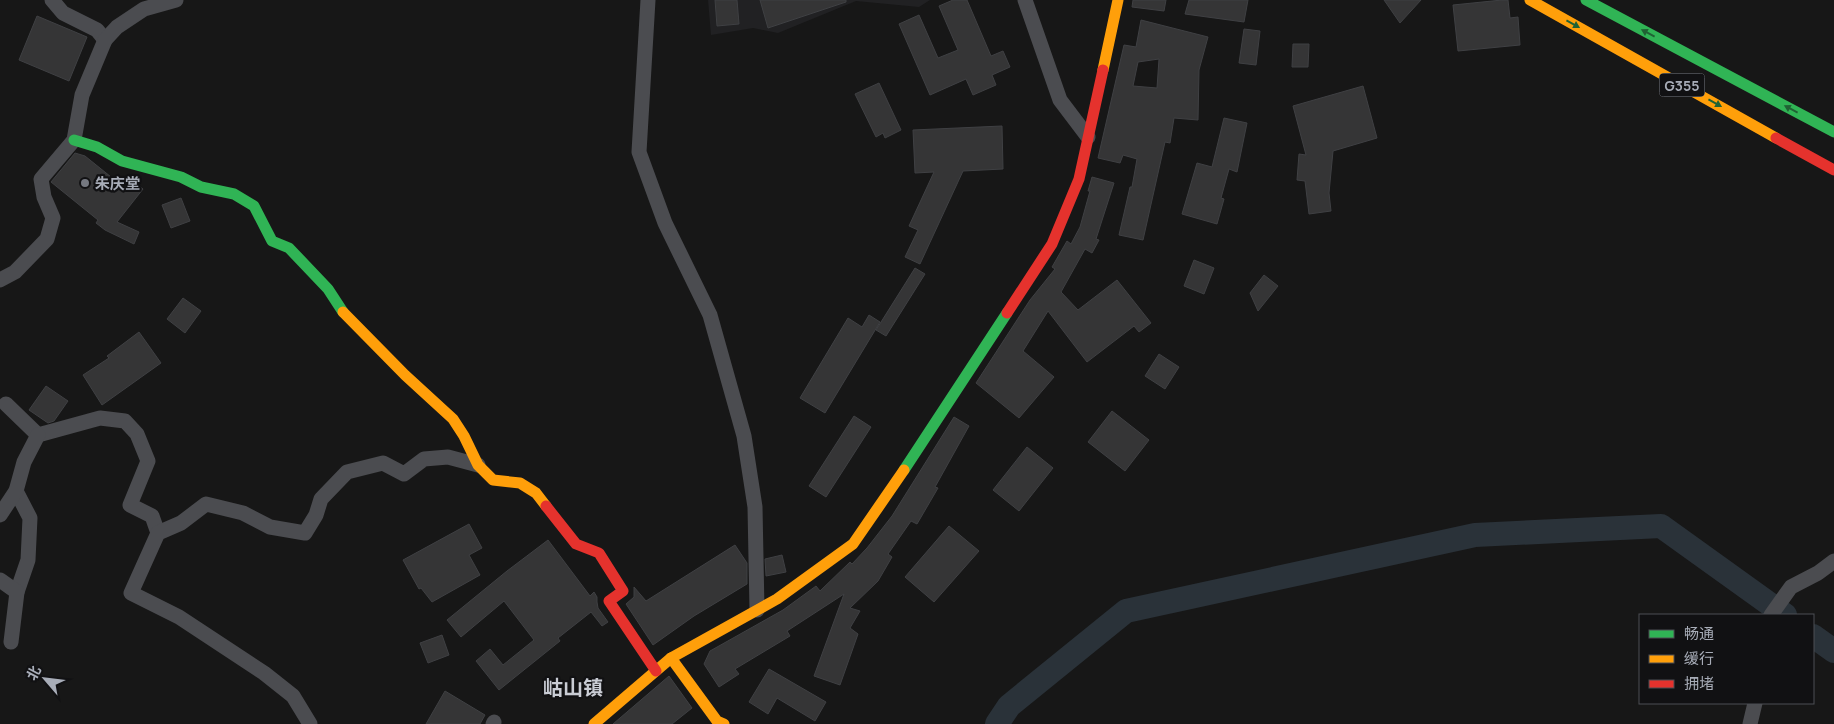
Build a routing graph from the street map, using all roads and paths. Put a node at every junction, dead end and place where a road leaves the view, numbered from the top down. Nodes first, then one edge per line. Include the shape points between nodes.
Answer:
1 (52, 0) edge
2 (176, 0) edge
3 (648, 0) edge
4 (1025, 0) edge
5 (1118, 0) edge
6 (1530, 0) edge
7 (1586, 0) edge
8 (105, 40) junction
9 (1834, 132) edge
10 (1088, 137) junction
11 (74, 140) junction
12 (1834, 170) edge
13 (0, 280) edge
14 (2, 400) edge
15 (38, 435) junction
16 (478, 465) junction
17 (16, 491) junction
18 (0, 515) edge
19 (158, 533) junction
20 (1834, 561) edge
21 (0, 580) edge
22 (17, 592) junction
23 (757, 610) junction
24 (1772, 614) edge
25 (11, 642) dead end
26 (671, 658) junction
27 (656, 671) junction
28 (1755, 704) edge
29 (310, 724) edge
30 (594, 724) edge
31 (724, 724) edge
32 (1750, 724) edge

1 - 8 street via 63,13 97,30
2 - 8 street via 144,9 117,27
3 - 23 street via 639,152 664,223 710,315 744,436 755,507
4 - 10 street via 1060,100
5 - 10 main road
6 -> 12 main road, G355
9 -> 7 main road, G355
8 - 11 street via 82,95
10 - 23 main road via 1079,180 1052,244 878,510 853,544
11 - 13 street via 41,179 53,218 47,240 15,272
11 - 16 main road via 97,147 122,162 234,194 254,206 272,241 289,248 328,289 346,316 453,419
14 - 15 street
15 - 17 street via 24,462
15 - 19 street via 100,418 126,421 137,434 148,460 130,505 152,516
16 - 19 street via 448,456 424,459 404,474 383,463 347,472 321,499 305,533 270,527 243,513 206,504 181,523
16 - 27 main road via 493,480 520,483 536,493 576,544 599,553 623,591 609,601
17 - 18 street
17 - 22 street via 30,518 28,560
19 - 29 street via 131,593 179,617 264,673 293,696
20 - 24 street via 1791,587
21 - 22 street
22 - 25 street
23 - 26 main road
26 - 27 main road
26 - 31 main road via 717,721
27 - 30 main road
28 - 32 street

